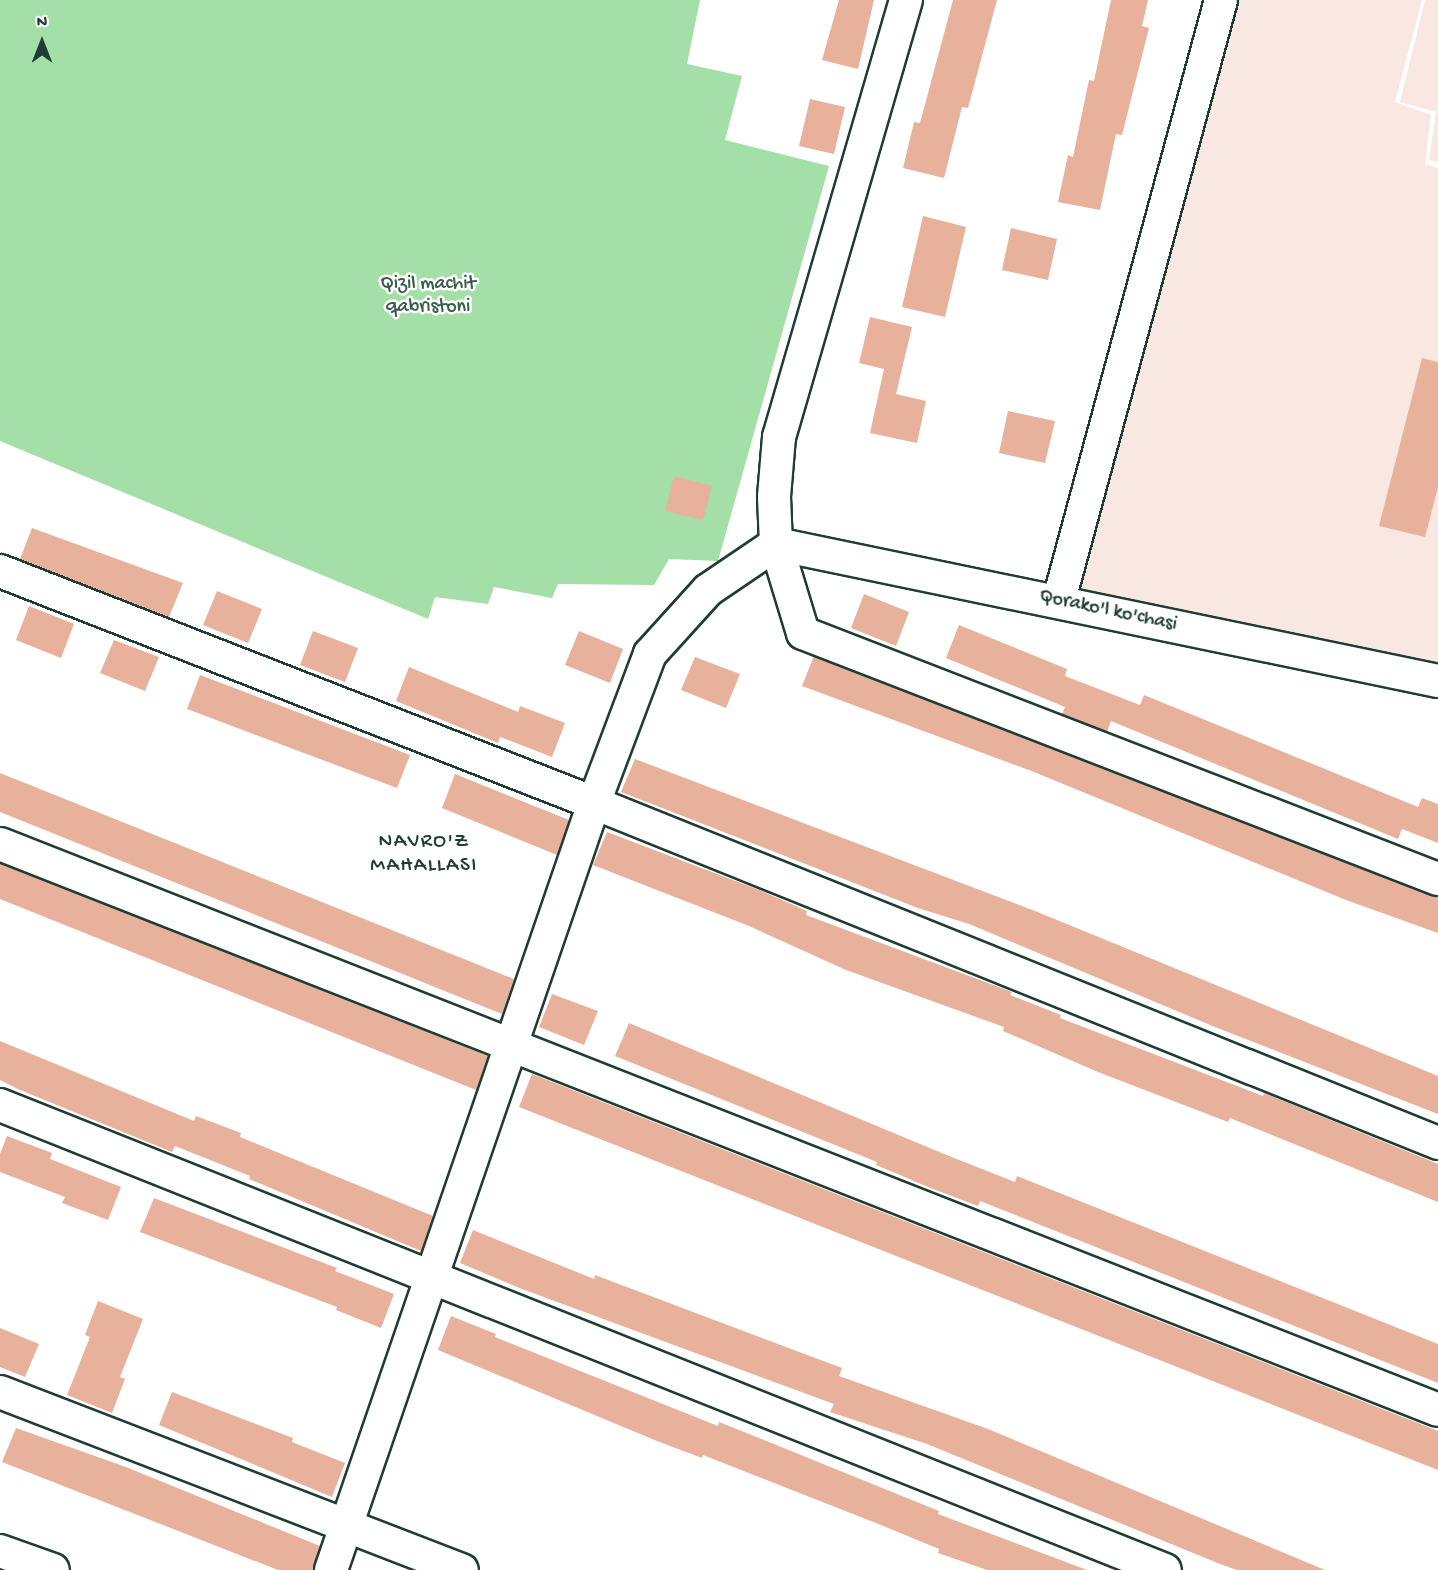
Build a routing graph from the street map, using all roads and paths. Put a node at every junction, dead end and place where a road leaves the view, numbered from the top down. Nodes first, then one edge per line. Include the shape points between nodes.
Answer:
1 (906, 0) edge
2 (1221, 0) edge
3 (776, 544) junction
4 (0, 571) edge
5 (1059, 600) junction
6 (1438, 681) edge
7 (594, 803) junction
8 (0, 844) edge
9 (1438, 879) edge
10 (511, 1044) junction
11 (0, 1105) edge
12 (1438, 1143) edge
13 (431, 1279) junction
14 (0, 1392) edge
15 (1438, 1410) edge
16 (346, 1524) junction
17 (0, 1551) edge
18 (53, 1570) edge
19 (331, 1570) edge
20 (462, 1570) edge
21 (1165, 1570) edge

1 - 3 street via 779,437 774,496
2 - 5 street
3 - 5 street, Qorako'l ko'chasi
3 - 7 street via 708,590 650,654
3 - 9 street via 802,633
4 - 7 street
5 - 6 street, Qorako'l ko'chasi
7 - 10 street
7 - 12 street
8 - 10 street
10 - 13 street
10 - 15 street
11 - 13 street
13 - 16 street
13 - 21 street
14 - 16 street
16 - 19 street
16 - 20 street
17 - 18 street

